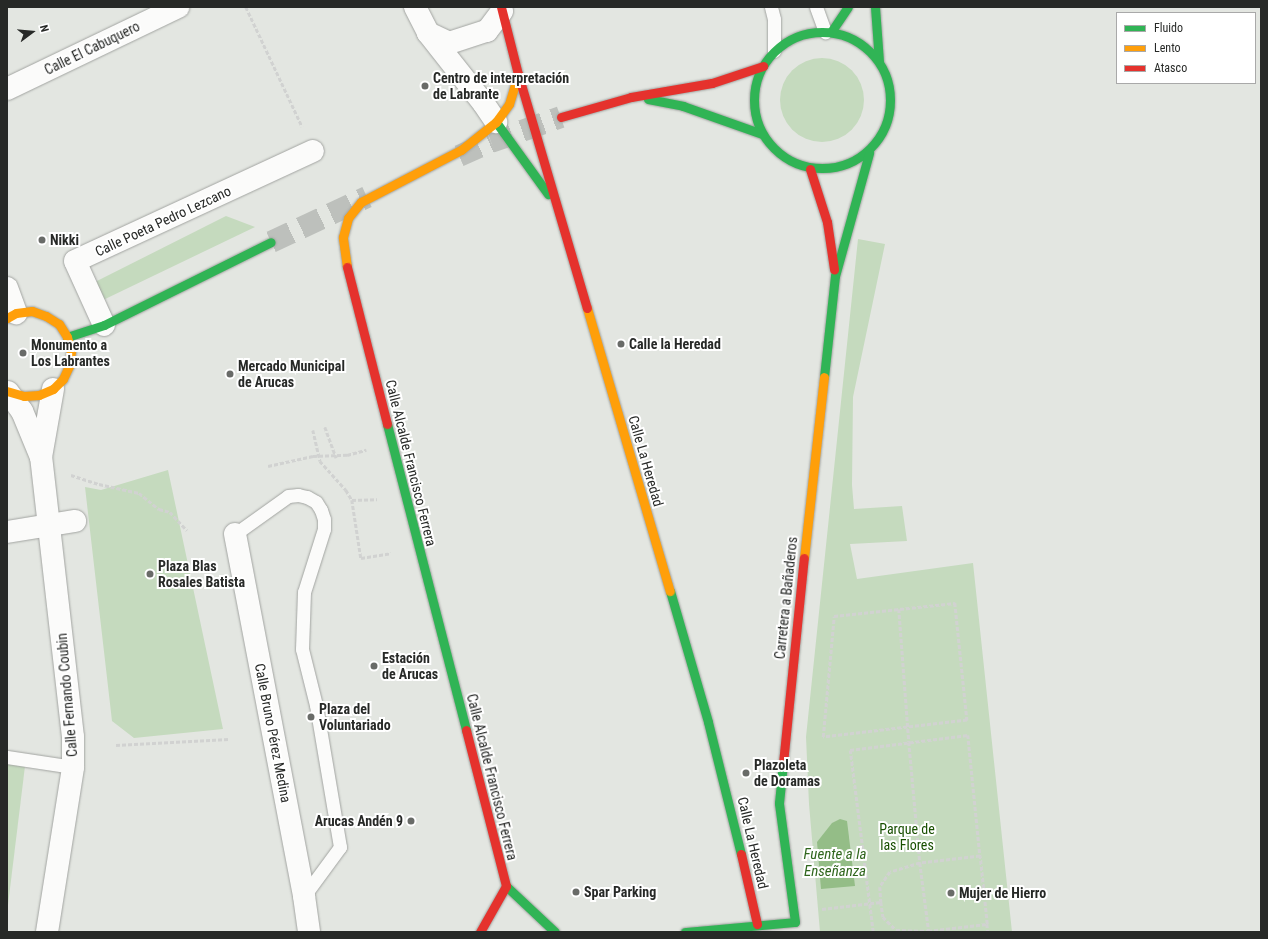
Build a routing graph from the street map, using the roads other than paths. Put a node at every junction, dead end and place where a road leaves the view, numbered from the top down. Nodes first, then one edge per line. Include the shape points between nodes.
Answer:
1 (178, 7) edge
2 (415, 7) edge
3 (771, 7) edge
4 (816, 7) edge
5 (848, 7) edge
6 (875, 7) edge
7 (501, 9) edge
8 (828, 32) junction
9 (428, 33) junction
10 (774, 51) junction
11 (879, 61) junction
12 (763, 66) junction
13 (518, 74) junction
14 (7, 90) edge
15 (631, 96) junction
16 (560, 117) tunnel mouth
17 (496, 122) junction
18 (762, 134) junction
19 (313, 151) road end
20 (869, 153) junction
21 (810, 169) junction
22 (557, 208) junction
23 (271, 242) tunnel mouth
24 (835, 276) junction
25 (7, 288) edge
26 (11, 316) edge
27 (104, 325) junction
28 (67, 338) junction
29 (53, 389) junction
30 (8, 391) edge
31 (41, 457) junction
32 (75, 521) dead end
33 (49, 525) junction
34 (7, 532) edge
35 (235, 534) joint
36 (7, 757) edge
37 (73, 767) junction
38 (506, 886) junction
39 (304, 896) junction
40 (757, 924) junction
41 (796, 927) edge
42 (47, 932) edge
43 (309, 932) edge
44 (480, 932) edge
45 (555, 932) edge
46 (685, 932) edge

1 - 14 street, Calle El Cabuquero
2 - 9 street
3 - 10 lane via 774,19
4 - 8 lane
5 - 8 main road
6 - 11 main road
7 - 9 street via 487,31 479,34 449,43
7 - 13 main road, Calle La Heredad
8 - 10 main road via 806,34 789,40
8 - 11 main road via 854,39
9 - 17 street
10 - 12 main road
11 - 20 main road via 891,92 887,125
12 - 15 main road via 712,83
12 - 18 main road via 755,88 755,112
13 - 17 main road, Calle Alcalde Francisco Ferrera via 509,104
13 - 22 main road, Calle La Heredad
15 - 16 main road
15 - 18 main road via 683,106
17 - 22 main road
17 - 38 main road, Calle Alcalde Francisco Ferrera via 461,150 361,202 348,218 343,237 348,272
18 - 21 main road via 782,156
19 - 27 street, Calle Poeta Pedro Lezcano via 75,261
20 - 21 main road via 841,168
20 - 24 main road, Carretera a Bañaderos
21 - 24 main road, Carretera a Bañaderos via 827,222
22 - 40 main road, Calle La Heredad via 708,722
23 - 27 main road
24 - 41 main road, Carretera a Bañaderos via 779,803
25 - 26 street
26 - 28 main road via 32,311 46,316 59,324
27 - 28 main road
28 - 29 main road via 71,352 69,366 63,379
29 - 30 main road via 39,395 24,396
29 - 31 street, Calle Fernando Coubin
30 - 31 street, Calle Fernando Coubin via 22,411
31 - 33 street, Calle Fernando Coubin
32 - 33 street
33 - 34 street
33 - 37 street, Calle Fernando Coubin via 73,737
35 - 39 street, Calle Bruno Pérez Medina
35 - 39 lane via 288,496 298,495 316,502 324,519 324,529 304,592 302,649 316,705 340,847
36 - 37 lane
37 - 42 street, Calle Fernando Coubin
38 - 44 main road
38 - 45 main road
39 - 43 street, Calle Bruno Pérez Medina
40 - 41 main road
40 - 46 main road

